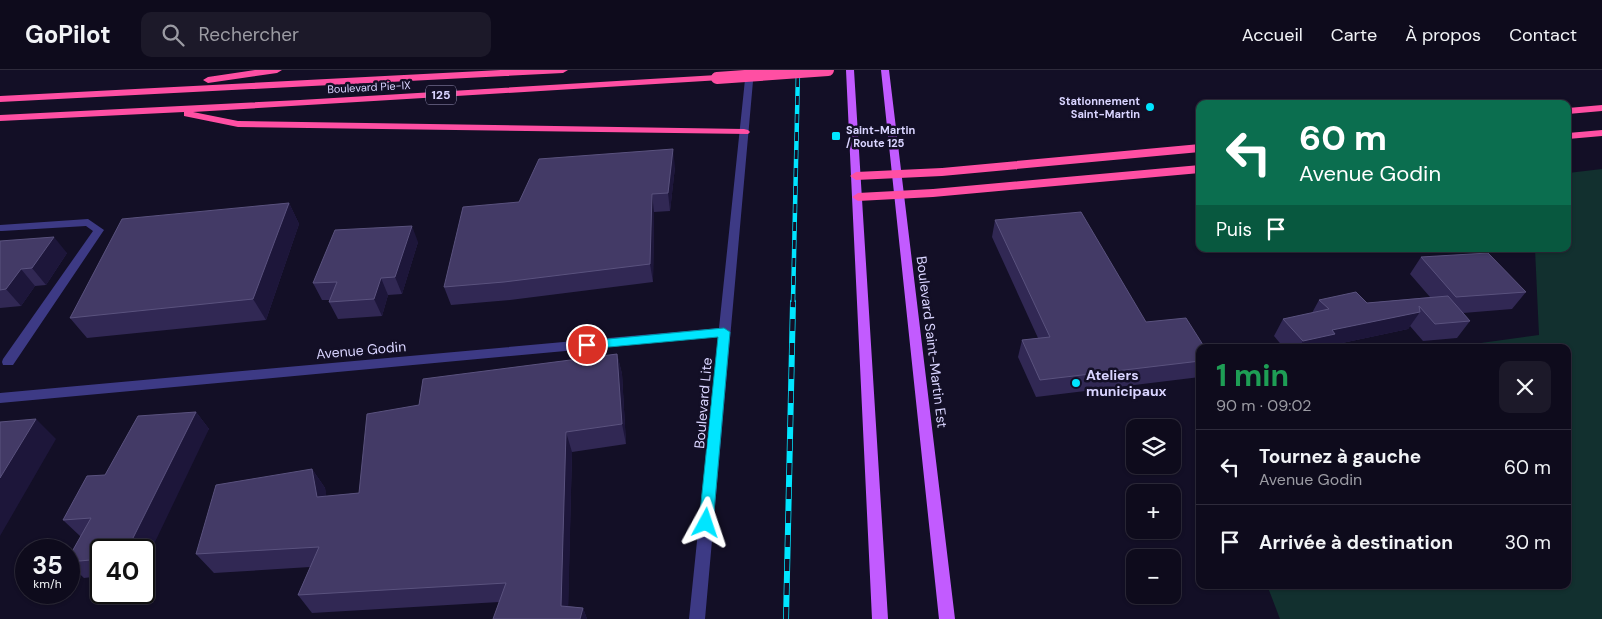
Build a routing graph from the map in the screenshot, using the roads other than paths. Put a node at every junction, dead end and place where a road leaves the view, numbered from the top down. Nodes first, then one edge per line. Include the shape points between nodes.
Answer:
1 (277, 70) edge
2 (563, 70) edge
3 (750, 70) edge
4 (828, 70) edge
5 (850, 70) edge
6 (885, 70) edge
7 (125, 93) junction
8 (0, 99) edge
9 (1602, 108) edge
10 (165, 110) junction
11 (1571, 111) edge
12 (0, 118) edge
13 (744, 132) junction
14 (1602, 133) edge
15 (1571, 136) edge
16 (1196, 148) edge
17 (1196, 169) edge
18 (896, 174) junction
19 (856, 176) junction
20 (898, 195) junction
21 (858, 197) junction
22 (2, 228) dead end
23 (724, 332) junction
24 (8, 362) dead end
25 (0, 398) edge
26 (697, 619) edge
27 (880, 619) edge
28 (947, 619) edge

1 - 7 highway
2 - 7 highway, Boulevard Pie-IX / 125
3 - 13 street, Boulevard Lite
4 - 10 highway, Boulevard Pie-IX / 125, bridge
5 - 19 main road
6 - 18 main road, Boulevard Saint-Martin Est
7 - 8 highway, Boulevard Pie-IX / 125
9 - 11 highway
10 - 12 highway, Boulevard Pie-IX / 125
10 - 13 highway via 238,124
13 - 23 street, Boulevard Lite
14 - 15 highway
16 - 18 highway
17 - 20 highway
18 - 19 highway
18 - 20 main road, Boulevard Saint-Martin Est
19 - 21 main road
20 - 21 highway
20 - 28 main road, Boulevard Saint-Martin Est
21 - 27 main road
22 - 24 street via 88,222 98,230
23 - 25 street, Avenue Godin
23 - 26 street, Boulevard Lite

